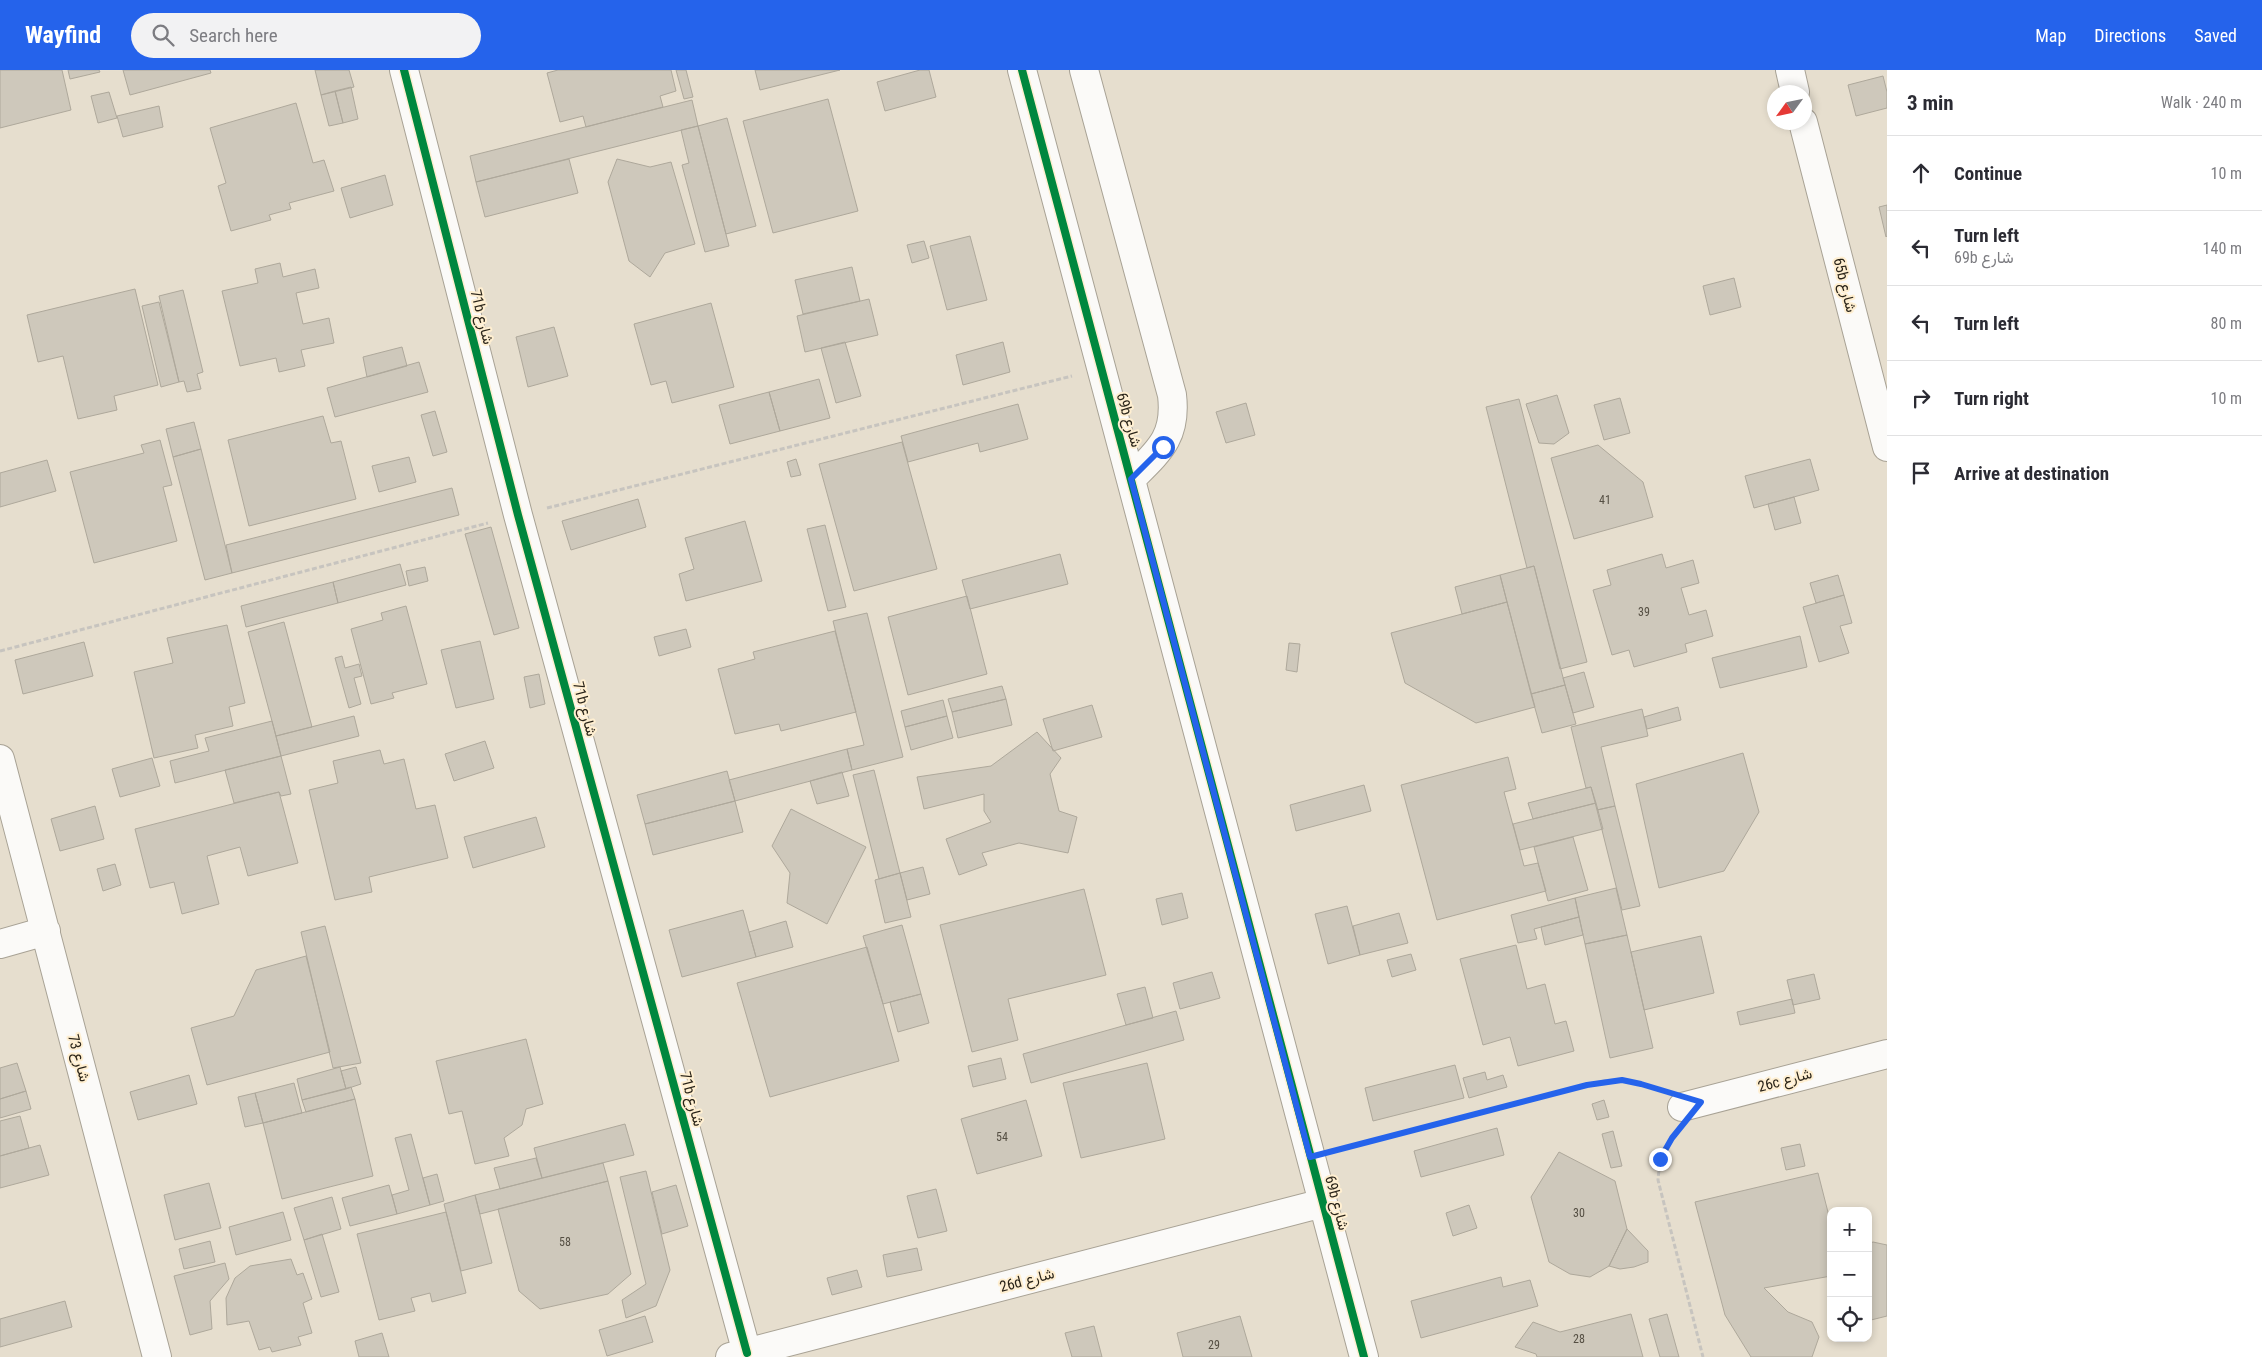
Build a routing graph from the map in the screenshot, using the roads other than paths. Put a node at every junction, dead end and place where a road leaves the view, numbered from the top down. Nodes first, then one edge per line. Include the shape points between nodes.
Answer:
1 (404, 70) edge
2 (1022, 70) edge
3 (1084, 70) edge
4 (1790, 70) edge
5 (1793, 85) edge
6 (1805, 130) edge
7 (1887, 447) edge
8 (1131, 479) junction
9 (0, 759) edge
10 (46, 932) junction
11 (0, 944) edge
12 (1887, 1054) edge
13 (1692, 1105) road end
14 (1323, 1203) junction
15 (738, 1355) edge
16 (157, 1357) edge
17 (1364, 1357) edge

1 - 15 street, 71b شارع
2 - 8 street, 69b شارع
3 - 8 street via 1172,395 1174,413 1163,447
4 - 5 street
6 - 7 street, 65b شارع
8 - 14 street, 69b شارع
9 - 10 street, شارع 73
10 - 11 street
10 - 16 street, شارع 73
12 - 13 street, 26c شارع
14 - 15 street, 26d شارع
14 - 17 street, 69b شارع

